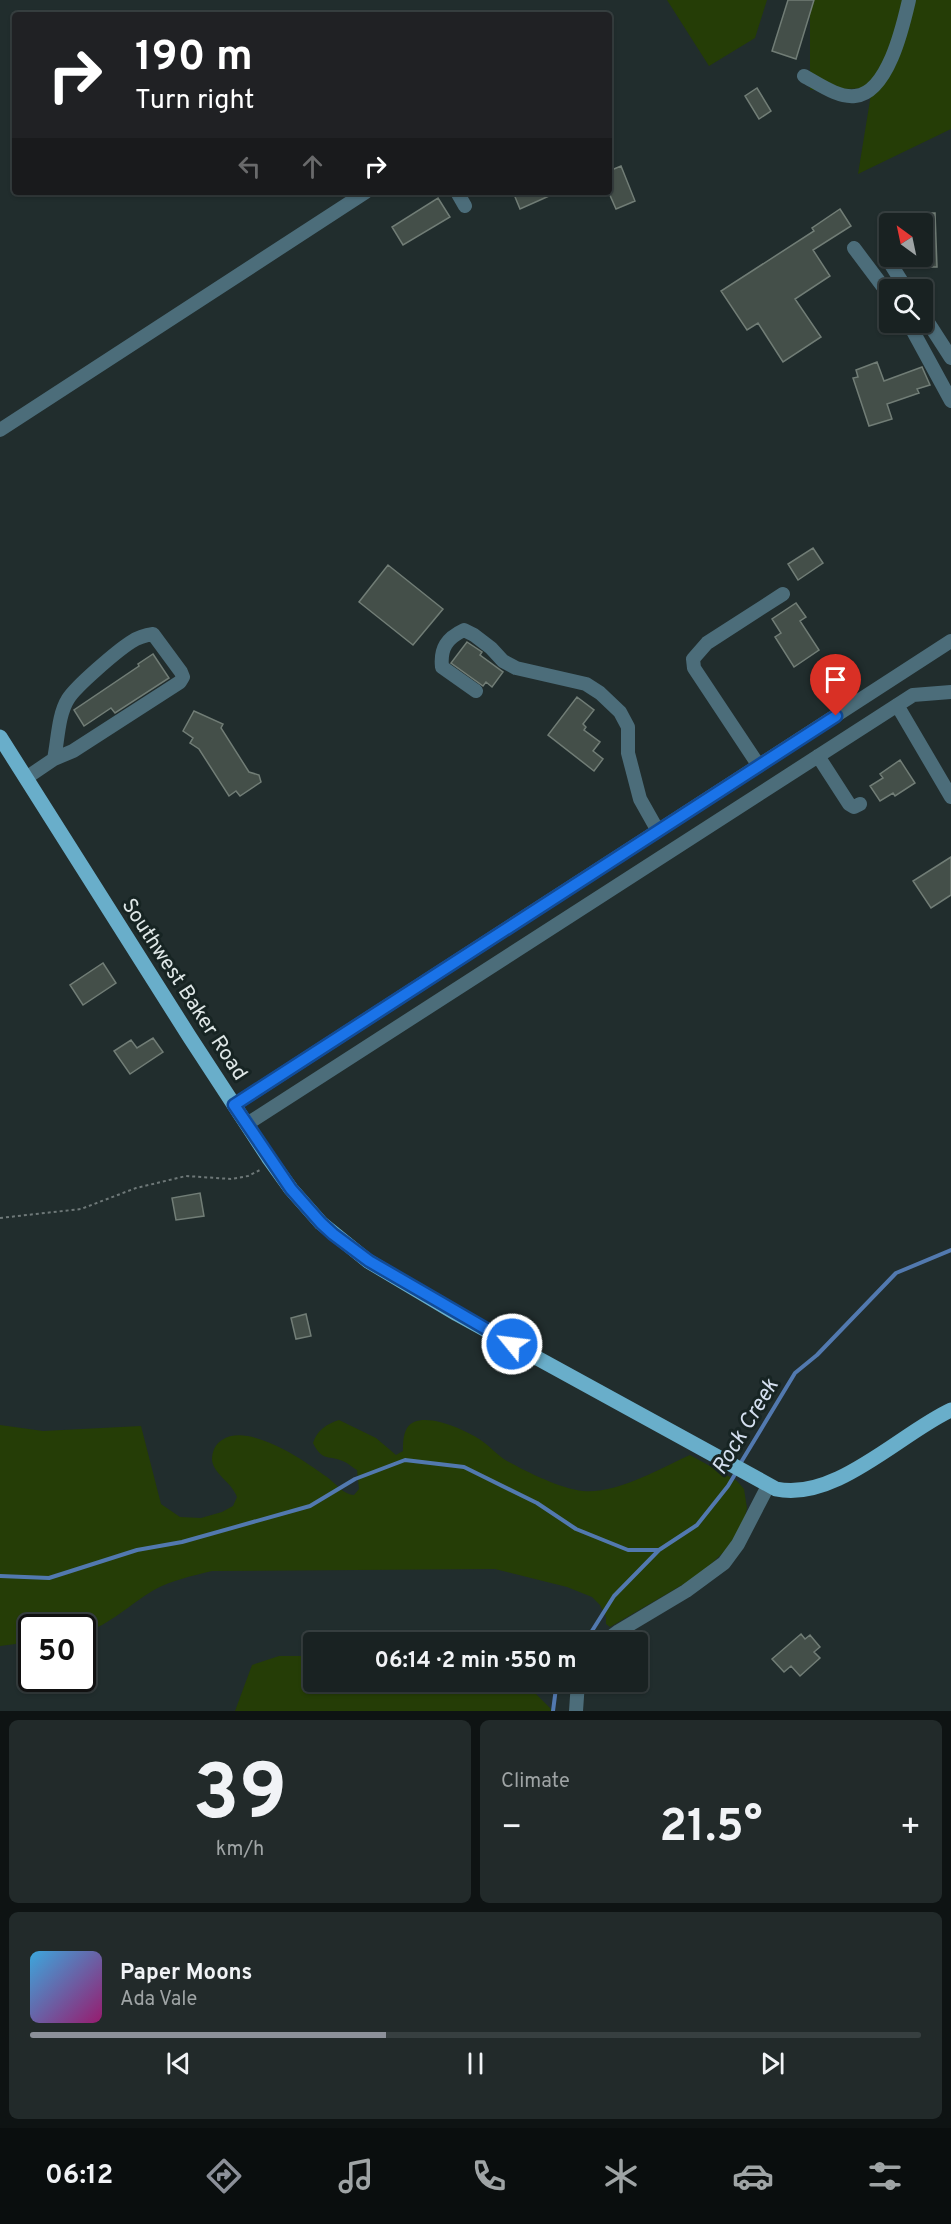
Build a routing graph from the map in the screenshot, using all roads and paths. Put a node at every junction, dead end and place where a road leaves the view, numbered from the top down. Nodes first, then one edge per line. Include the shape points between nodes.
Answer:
1 (909, 0) edge
2 (804, 76) dead end
3 (343, 195) edge
4 (361, 195) edge
5 (459, 195) edge
6 (465, 206) dead end
7 (334, 213) junction
8 (854, 248) dead end
9 (879, 281) edge
10 (933, 330) edge
11 (914, 333) edge
12 (951, 358) edge
13 (951, 400) edge
14 (0, 430) edge
15 (783, 594) dead end
16 (951, 641) edge
17 (476, 691) dead end
18 (951, 692) edge
19 (897, 705) junction
20 (0, 737) edge
21 (818, 756) junction
22 (54, 759) junction
23 (759, 766) junction
24 (26, 778) junction
25 (951, 797) edge
26 (860, 804) dead end
27 (658, 831) junction
28 (234, 1105) junction
29 (247, 1124) junction
30 (273, 1163) junction
31 (0, 1218) edge
32 (951, 1410) edge
33 (768, 1486) junction
34 (618, 1632) edge
35 (577, 1692) edge
36 (576, 1711) edge

1 - 2 street via 891,60 866,93 847,96
3 - 7 street
4 - 7 street
5 - 6 street
7 - 14 street
8 - 9 street
10 - 12 street
11 - 13 street
15 - 23 street via 707,643 693,660 694,668
16 - 23 street
17 - 27 street via 442,667 444,645 464,630 516,668 586,684 600,693 620,712 628,727 628,753 640,799
18 - 19 street via 913,695
19 - 21 street
19 - 25 street
20 - 24 main road, Southwest Baker Road
21 - 26 street via 849,804
21 - 29 street
22 - 22 street via 73,751 180,682 181,672 153,634 131,642 67,699
22 - 24 street
23 - 27 street
24 - 28 main road, Southwest Baker Road
27 - 28 street
28 - 29 main road, Southwest Baker Road
29 - 30 main road, Southwest Baker Road
30 - 31 path via 248,1176 186,1176 136,1188 81,1209
30 - 33 main road, Southwest Baker Road via 321,1223 369,1261
32 - 33 main road, Southwest Baker Road via 836,1480 790,1491
33 - 34 street via 724,1563
35 - 36 street

